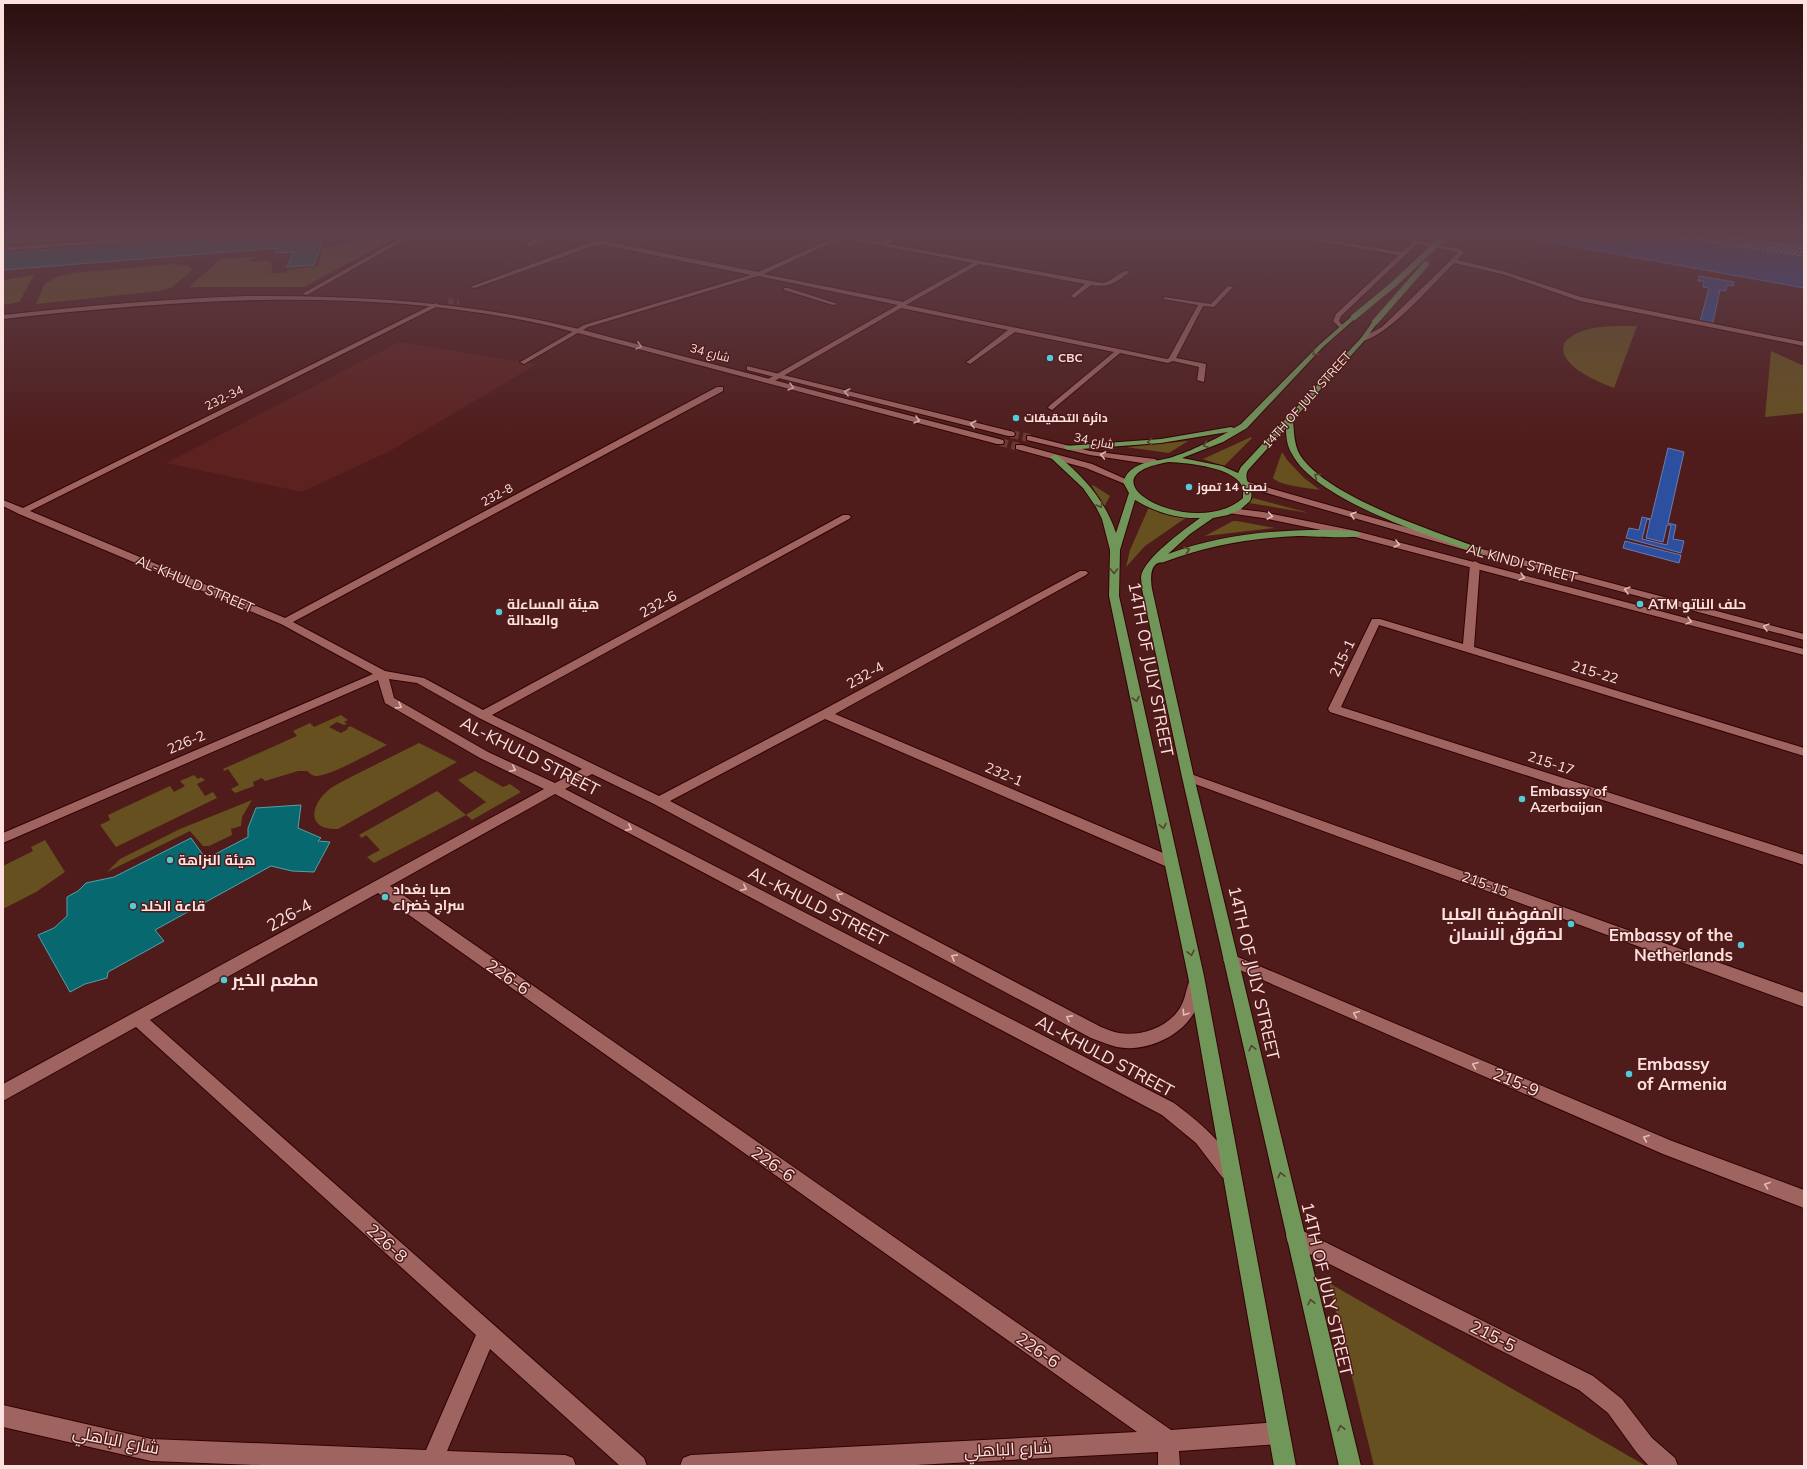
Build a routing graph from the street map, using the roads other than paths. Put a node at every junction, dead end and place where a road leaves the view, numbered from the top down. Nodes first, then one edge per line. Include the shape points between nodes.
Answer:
1 (106, 304) edge
2 (142, 304) edge
3 (411, 304) edge
4 (468, 304) tunnel mouth
5 (661, 304) edge
6 (895, 304) edge
7 (1194, 304) edge
8 (1216, 304) edge
9 (1350, 304) edge
10 (1370, 304) edge
11 (1392, 304) edge
12 (1410, 304) edge
13 (1603, 304) edge
14 (433, 305) junction
15 (902, 305) junction
16 (1201, 305) junction
17 (3, 313) edge
18 (3, 316) edge
19 (586, 326) junction
20 (1341, 327) junction
21 (577, 330) junction
22 (1013, 330) junction
23 (1363, 340) junction
24 (1804, 344) edge
25 (1119, 352) junction
26 (1172, 360) junction
27 (524, 362) dead end
28 (970, 362) dead end
29 (781, 375) junction
30 (1200, 380) dead end
31 (771, 382) junction
32 (720, 389) dead end
33 (1052, 408) dead end
34 (1289, 420) junction
35 (1244, 426) junction
36 (1011, 434) tunnel mouth
37 (1030, 438) tunnel mouth
38 (1000, 442) tunnel mouth
39 (1019, 447) tunnel mouth
40 (1068, 448) junction
41 (1054, 457) junction
42 (1170, 460) junction
43 (1155, 462) junction
44 (1243, 482) junction
45 (1130, 488) junction
46 (3, 503) edge
47 (18, 510) junction
48 (1231, 511) junction
49 (1211, 515) junction
50 (846, 517) dead end
51 (1356, 534) junction
52 (1114, 550) junction
53 (1479, 551) junction
54 (1151, 564) junction
55 (1475, 564) junction
56 (1083, 572) dead end
57 (1376, 621) joint
58 (286, 622) junction
59 (1804, 637) edge
60 (1468, 650) junction
61 (1804, 652) edge
62 (382, 674) junction
63 (1334, 708) joint
64 (825, 714) junction
65 (483, 715) junction
66 (1804, 752) edge
67 (591, 769) junction
68 (1188, 777) junction
69 (555, 789) junction
70 (659, 801) junction
71 (3, 838) edge
72 (1804, 860) edge
73 (1170, 862) junction
74 (379, 886) junction
75 (1231, 960) junction
76 (1196, 976) junction
77 (1804, 1000) edge
78 (138, 1019) junction
79 (3, 1093) edge
80 (1234, 1180) junction
81 (1804, 1199) edge
82 (1295, 1236) junction
83 (487, 1333) junction
84 (3, 1416) edge
85 (1278, 1433) junction
86 (1168, 1441) junction
87 (432, 1461) junction
88 (566, 1466) edge
89 (636, 1466) edge
90 (691, 1466) edge
91 (1168, 1466) edge
92 (1285, 1466) edge
93 (1350, 1466) edge
94 (1667, 1466) edge

1 - 17 street
2 - 18 street, شارع 34
3 - 14 street, شارع 34
4 - 19 street, شارع 34
5 - 19 street
6 - 15 street
7 - 16 street
8 - 16 street via 1214,306
9 - 20 street via 1338,315 1336,321
10 - 20 main road, 14TH OF JULY STREET, bridge
11 - 23 main road, 14TH OF JULY STREET, bridge
12 - 23 street via 1384,328
13 - 24 street
14 - 21 street, شارع 34 via 506,315
14 - 47 street, 232-34
15 - 22 street
15 - 29 street
16 - 26 street
19 - 21 street
19 - 29 street, شارع 34
20 -> 35 main road, 14TH OF JULY STREET
21 - 27 street
21 -> 31 street, شارع 34
22 - 25 street
22 - 28 street
23 - 34 main road, 14TH OF JULY STREET
25 - 26 street
25 - 33 street
26 - 30 street via 1204,366
29 - 31 street
36 -> 29 street, شارع 34
31 -> 38 street, شارع 34
32 - 58 street, 232-8
34 - 44 main road, 14TH OF JULY STREET via 1244,469 1241,475
53 -> 34 main road via 1384,514 1322,480 1297,457 1292,445
35 -> 40 main road via 1161,441
35 -> 42 main road, 14TH OF JULY STREET via 1220,440
37 - 40 street, شارع 34
39 - 41 street, شارع 34
43 -> 40 street, شارع 34
41 - 45 street, شارع 34 via 1089,466
41 -> 52 main road via 1086,484 1098,500 1107,517
42 - 43 main road
42 - 44 main road via 1193,461 1215,466 1234,474
43 - 45 main road via 1134,471 1130,476
44 - 48 main road via 1248,489 1247,499 1244,504
53 -> 44 street, AL KINDI STREET
45 - 49 main road via 1144,502 1159,509 1185,515
45 - 52 main road, 14TH OF JULY STREET
46 - 47 street, AL-KHULD STREET
47 - 58 street, AL-KHULD STREET
48 - 49 main road
48 -> 51 street, AL KINDI STREET
49 - 54 main road, 14TH OF JULY STREET via 1187,532
50 - 65 street, 232-6
54 -> 51 main road via 1195,548 1244,537 1298,533
51 -> 55 street, AL KINDI STREET
52 -> 73 main road, 14TH OF JULY STREET via 1114,596
59 -> 53 street, AL KINDI STREET
54 - 68 main road, 14TH OF JULY STREET via 1146,576 1147,589
55 - 60 street
55 -> 61 street, AL KINDI STREET
56 - 64 street, 232-4
57 - 60 street, 215-22
57 - 63 street, 215-1
58 - 62 street, AL-KHULD STREET
60 - 66 street, 215-22
62 - 65 street, AL-KHULD STREET via 420,680
62 -> 69 street, AL-KHULD STREET via 389,700 484,755
62 - 71 street, 226-2
63 - 72 street, 215-17
64 - 70 street, 232-4
64 - 73 street, 232-1
65 - 67 street, AL-KHULD STREET
67 - 69 street, 226-4
67 - 70 street, AL-KHULD STREET
68 - 75 main road, 14TH OF JULY STREET
68 - 77 street, 215-15
69 - 74 street, 226-4
69 -> 80 street, AL-KHULD STREET via 1162,1106 1199,1133 1215,1150
76 -> 70 street, AL-KHULD STREET via 1189,1008 1175,1025 1163,1033 1134,1041 1097,1033
73 -> 76 main road, 14TH OF JULY STREET
74 - 78 street, 226-4
74 - 86 street, 226-6
81 -> 75 street, 215-9 via 1669,1148
82 -> 75 main road, 14TH OF JULY STREET
76 - 80 main road, 14TH OF JULY STREET
78 - 79 street, 226-4
78 - 83 street, 226-8
80 - 85 main road, 14TH OF JULY STREET
93 -> 82 main road, 14TH OF JULY STREET
82 - 94 street, 215-5 via 1586,1383 1614,1406 1636,1437
83 - 87 street
83 - 89 street, 226-8
84 - 87 street, شارع الباهلي via 151,1450
85 - 86 street, شارع الباهلي
85 - 92 main road, 14TH OF JULY STREET
86 - 90 street, شارع الباهلي
86 - 91 street
87 - 88 street, شارع الباهلي

